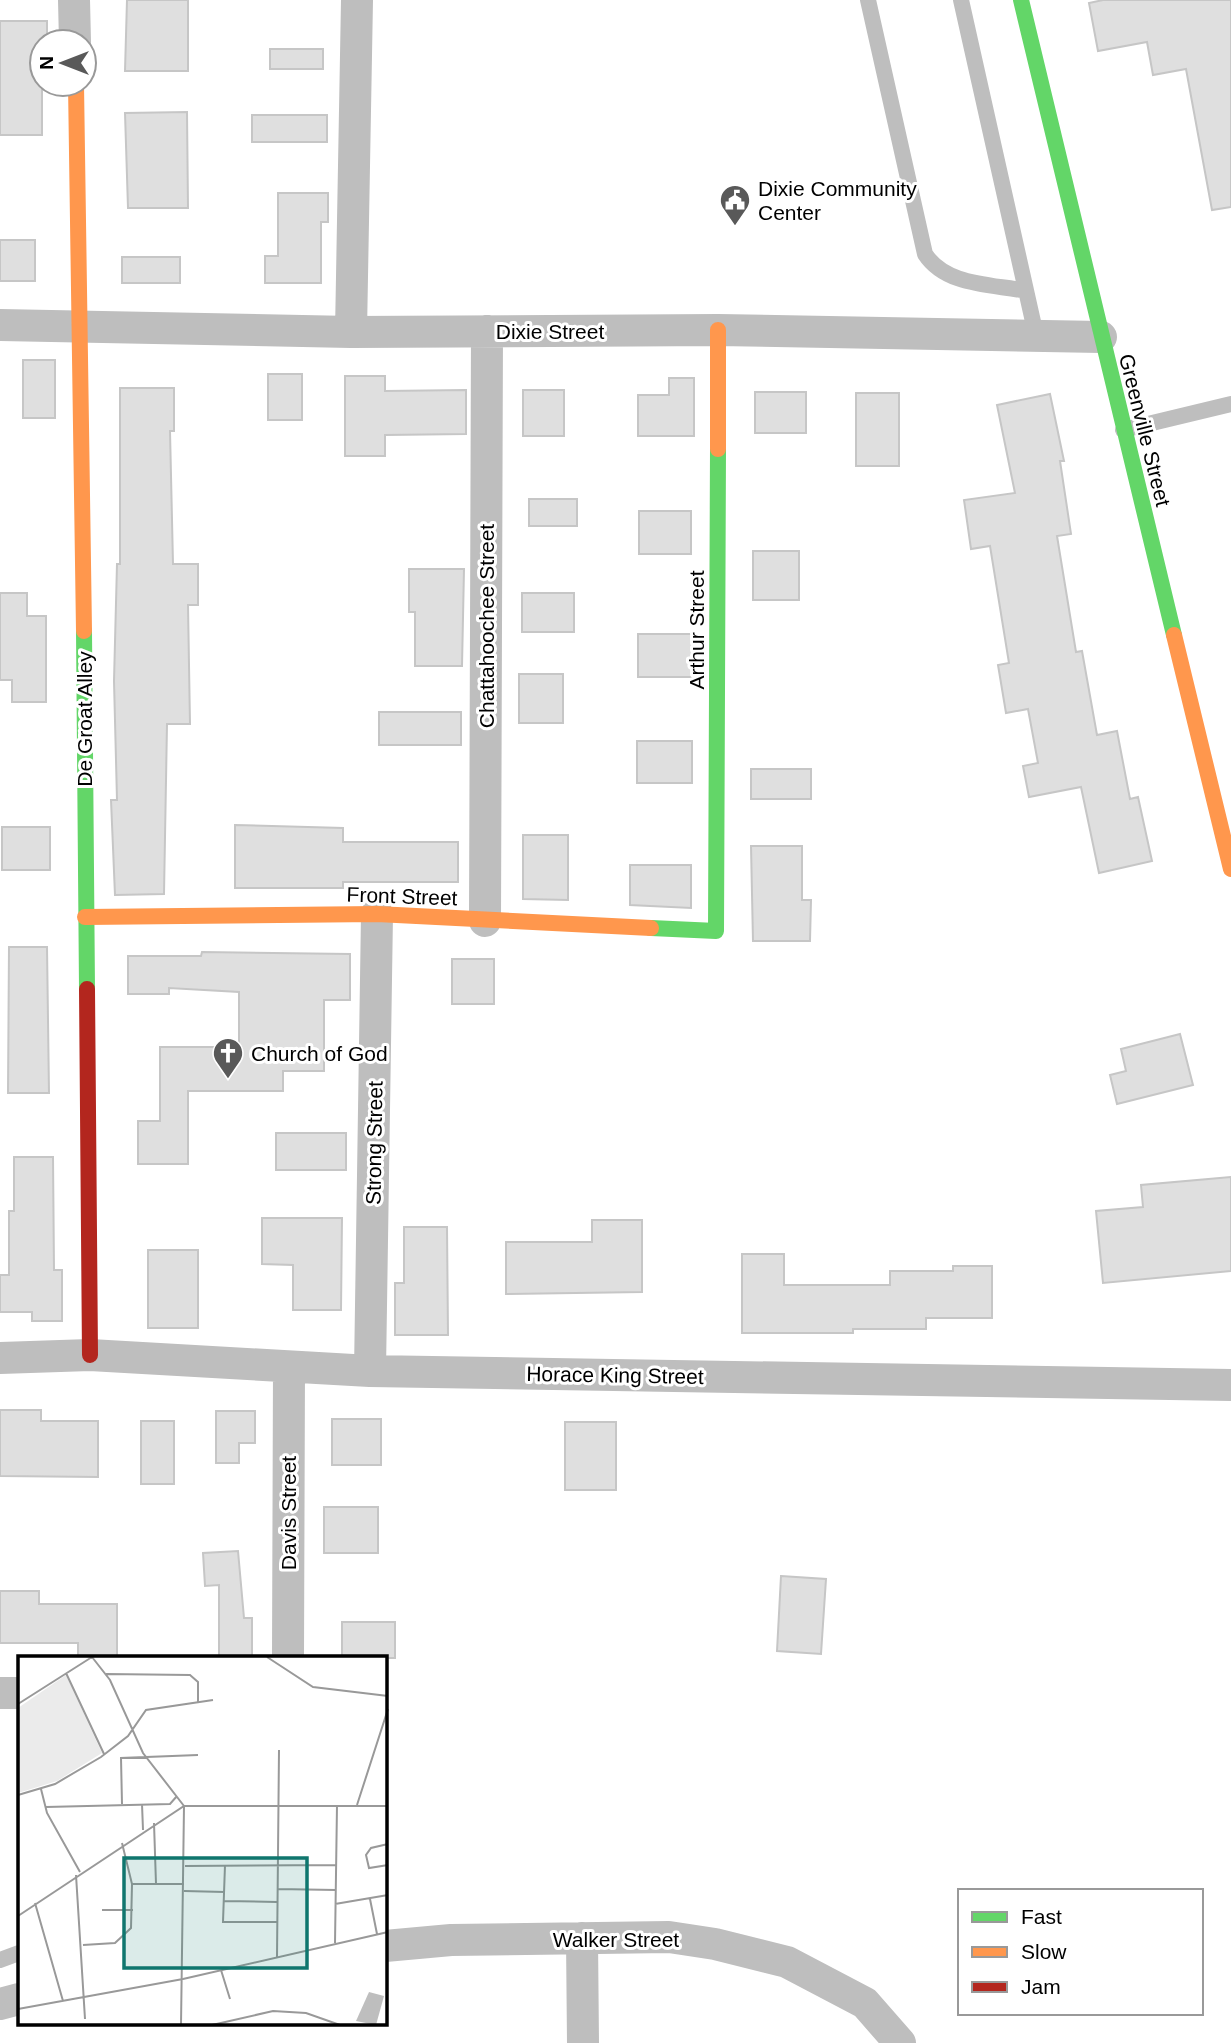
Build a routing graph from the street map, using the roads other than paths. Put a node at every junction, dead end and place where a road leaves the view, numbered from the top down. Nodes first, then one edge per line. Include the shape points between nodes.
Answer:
1 (74, 0) edge
2 (357, 0) edge
3 (868, 0) edge
4 (961, 0) edge
5 (1021, 0) edge
6 (75, 28) edge
7 (76, 98) edge
8 (1026, 290) junction
9 (0, 326) edge
10 (82, 327) junction
11 (718, 330) junction
12 (487, 331) junction
13 (351, 332) junction
14 (1036, 335) junction
15 (1101, 337) junction
16 (1231, 404) edge
17 (1124, 430) junction
18 (1230, 859) edge
19 (377, 915) junction
20 (85, 917) junction
21 (485, 921) junction
22 (716, 931) joint
23 (90, 1355) junction
24 (0, 1358) edge
25 (289, 1367) junction
26 (370, 1371) junction
27 (1231, 1385) edge
28 (288, 1656) edge
29 (0, 1693) edge
30 (18, 1693) edge
31 (582, 1938) junction
32 (387, 1946) edge
33 (18, 1954) edge
34 (0, 1960) edge
35 (18, 1999) edge
36 (0, 2004) edge
37 (583, 2043) edge
38 (900, 2043) edge

1 - 6 street
2 - 13 street
3 - 8 lane via 925,254 933,268 948,277
4 - 8 lane
5 - 15 street, Greenville Street
7 - 10 street, De Groat Alley
8 - 14 lane
9 - 10 street, Dixie Street
10 - 13 street, Dixie Street
10 - 20 street, De Groat Alley
11 - 12 street, Dixie Street
11 - 14 street, Dixie Street
11 - 22 street, Arthur Street
12 - 13 street, Dixie Street
12 - 21 street, Chattahoochee Street
14 - 15 street, Dixie Street
15 - 17 street, Greenville Street
16 - 17 lane
17 - 18 street, Greenville Street
19 - 20 street, Front Street
19 - 21 street, Front Street
19 - 26 street, Strong Street
20 - 23 street, De Groat Alley
21 - 22 street, Front Street
23 - 24 street, Horace King Street
23 - 25 street, Horace King Street
25 - 26 street, Horace King Street
25 - 28 street, Davis Street
26 - 27 street, Horace King Street
29 - 30 street
31 - 32 street, Walker Street
31 - 37 street
31 - 38 street, Walker Street via 669,1937 787,1962 865,2003
33 - 34 lane
35 - 36 street

